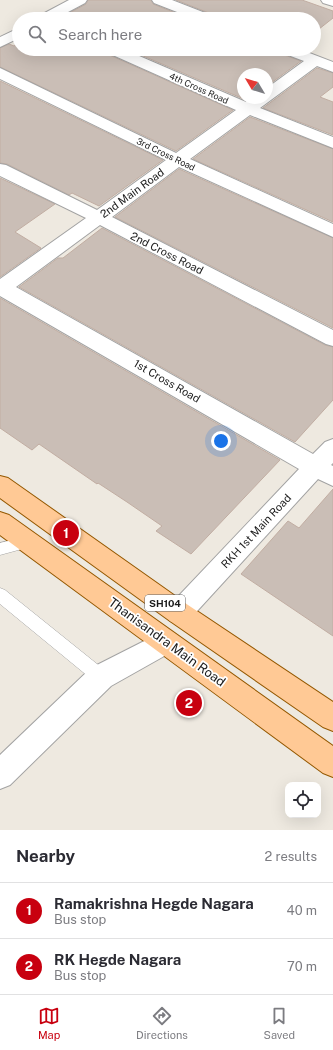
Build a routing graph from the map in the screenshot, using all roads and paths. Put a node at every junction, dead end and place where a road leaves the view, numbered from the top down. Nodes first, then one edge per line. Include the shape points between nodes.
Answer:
1 (80, 0) edge
2 (160, 0) edge
3 (328, 0) edge
4 (333, 2) edge
5 (57, 12) edge
6 (190, 12) edge
7 (12, 36) edge
8 (0, 43) edge
9 (127, 56) edge
10 (302, 56) edge
11 (315, 61) junction
12 (333, 67) edge
13 (0, 73) edge
14 (273, 91) edge
15 (255, 104) edge
16 (248, 109) junction
17 (333, 142) edge
18 (178, 160) junction
19 (0, 169) edge
20 (98, 217) junction
21 (333, 231) edge
22 (1, 287) edge
23 (333, 339) edge
24 (333, 448) edge
25 (324, 472) edge
26 (0, 485) edge
27 (0, 522) edge
28 (28, 542) junction
29 (0, 549) edge
30 (152, 594) junction
31 (0, 595) edge
32 (179, 613) junction
33 (131, 616) junction
34 (166, 642) junction
35 (226, 644) junction
36 (204, 669) junction
37 (101, 677) junction
38 (333, 718) edge
39 (333, 763) edge
40 (0, 775) edge

1 - 5 street
2 - 6 street
3 - 4 street
7 - 8 street
9 - 16 street, 4th Cross Road
10 - 11 street
11 - 12 street
11 - 14 street
13 - 18 street, 3rd Cross Road
15 - 16 street, 2nd Main Road
16 - 17 street, 4th Cross Road
16 - 18 street, 2nd Main Road
18 - 20 street, 2nd Main Road
18 - 21 street, 3rd Cross Road
19 - 20 street, 2nd Cross Road
20 - 22 street, 2nd Main Road
20 - 23 street, 2nd Cross Road
22 - 25 street, 1st Cross Road
24 - 25 street, RKH 1st Main Road
25 - 32 street, RKH 1st Main Road
26 - 30 main road, SH104
27 - 28 main road, Thanisandra Main Road / SH104
28 - 29 lane
28 - 33 main road, Thanisandra Main Road / SH104
30 - 32 main road, SH104
30 - 33 main road
31 - 37 lane
32 - 35 main road, SH104
33 - 34 main road, Thanisandra Main Road / SH104
34 - 36 main road, Thanisandra Main Road / SH104
34 - 37 street
35 - 36 main road
35 - 38 main road, SH104
36 - 39 main road, Thanisandra Main Road / SH104
37 - 40 street

